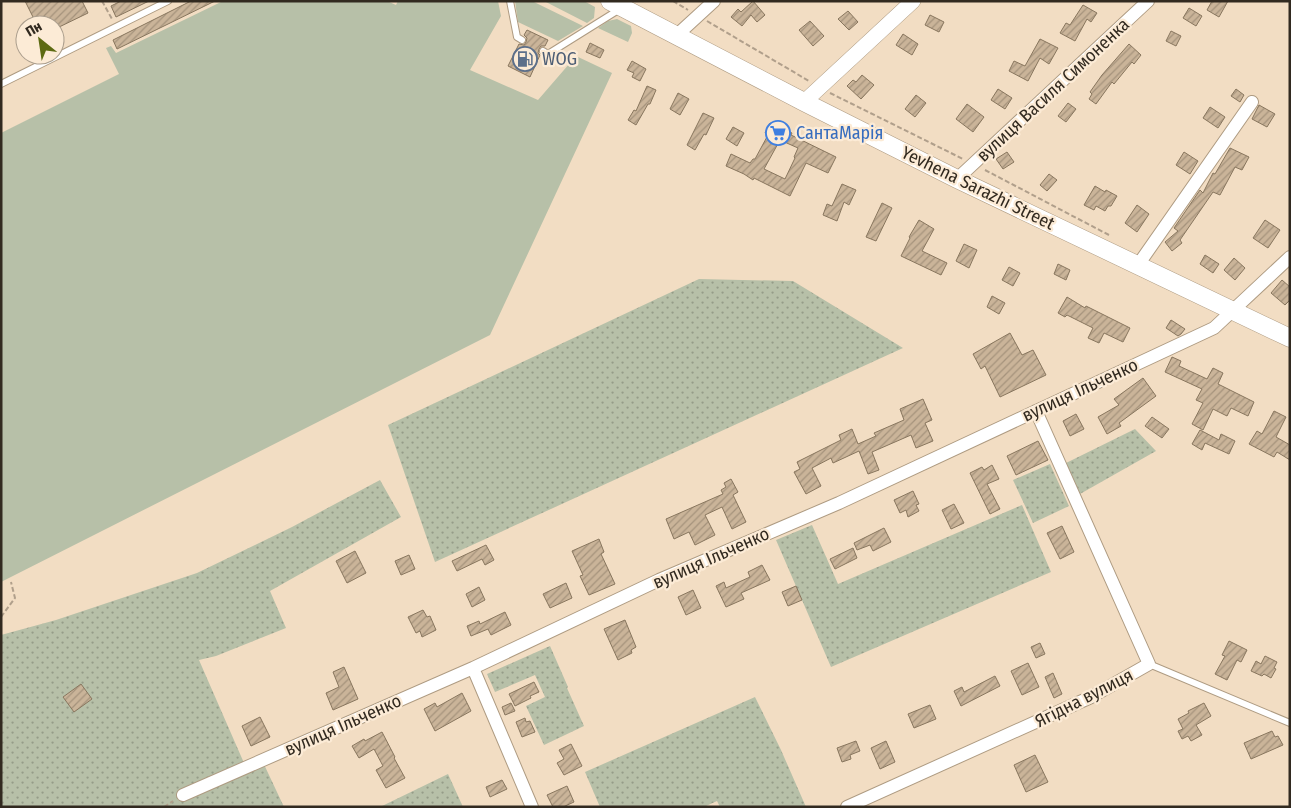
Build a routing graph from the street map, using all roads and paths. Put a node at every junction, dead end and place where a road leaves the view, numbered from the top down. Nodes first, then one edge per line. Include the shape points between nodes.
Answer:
1 (102, 1) edge
2 (168, 1) edge
3 (510, 1) edge
4 (714, 1) edge
5 (913, 1) edge
6 (1148, 1) edge
7 (616, 4) edge
8 (116, 27) junction
9 (677, 35) junction
10 (522, 40) dead end
11 (543, 51) dead end
12 (1, 84) edge
13 (804, 102) junction
14 (1252, 102) dead end
15 (957, 178) junction
16 (1290, 257) edge
17 (1138, 265) junction
18 (1234, 310) junction
19 (1290, 338) edge
20 (1036, 411) junction
21 (10, 582) dead end
22 (1, 617) edge
23 (1149, 664) junction
24 (473, 668) junction
25 (1290, 723) edge
26 (183, 795) dead end
27 (532, 807) edge
28 (847, 807) edge

1 - 8 path
2 - 8 lane
3 - 10 lane via 517,37
4 - 9 street
5 - 13 street
6 - 15 street, вулиця Василя Симоненка
7 - 9 main road, Yevhena Sarazhi Street
7 - 11 lane via 591,28 548,54
8 - 12 lane
9 - 13 main road, Yevhena Sarazhi Street
13 - 15 main road, Yevhena Sarazhi Street
14 - 17 street
15 - 17 main road, Yevhena Sarazhi Street
16 - 18 street, вулиця Ільченко
17 - 18 main road, Yevhena Sarazhi Street
18 - 19 main road, Yevhena Sarazhi Street
18 - 20 street, вулиця Ільченко via 1214,328
20 - 23 street, Ягідна вулиця
20 - 24 street, вулиця Ільченко via 839,503 659,580
21 - 22 path via 15,598
23 - 25 lane
23 - 28 street, Ягідна вулиця via 1092,697
24 - 26 street, вулиця Ільченко
24 - 27 street

